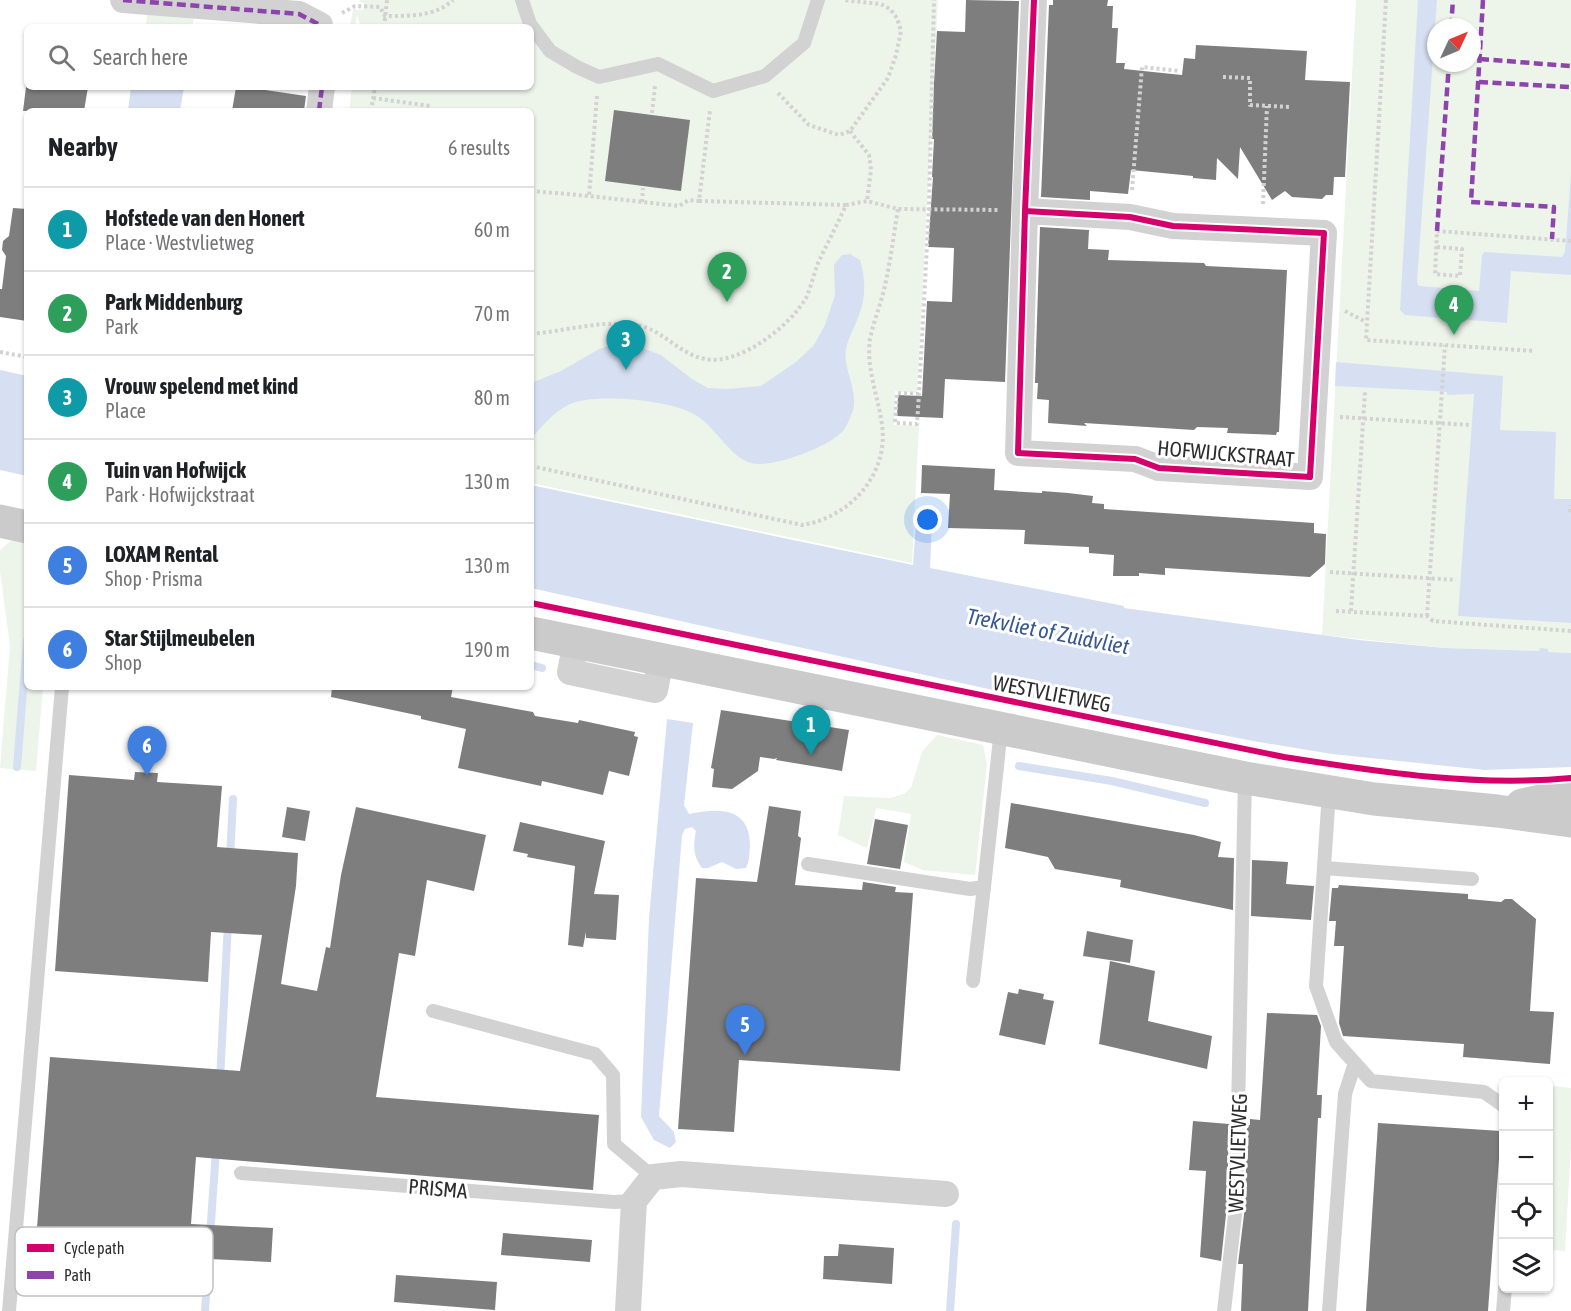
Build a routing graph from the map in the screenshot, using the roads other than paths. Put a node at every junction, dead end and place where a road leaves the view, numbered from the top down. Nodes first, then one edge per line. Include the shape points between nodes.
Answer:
1 (123, 0) edge
2 (522, 0) edge
3 (818, 0) edge
4 (1034, 0) edge
5 (320, 24) edge
6 (530, 24) edge
7 (534, 29) edge
8 (322, 90) edge
9 (319, 108) edge
10 (1025, 211) junction
11 (0, 521) edge
12 (24, 526) edge
13 (534, 634) edge
14 (62, 690) edge
15 (1001, 728) junction
16 (1245, 778) junction
17 (1329, 792) junction
18 (1571, 797) edge
19 (1497, 811) junction
20 (1571, 821) edge
21 (808, 864) dead end
22 (1324, 868) junction
23 (1472, 879) dead end
24 (984, 887) junction
25 (973, 981) dead end
26 (434, 1011) dead end
27 (1355, 1063) junction
28 (1499, 1103) edge
29 (241, 1173) dead end
30 (653, 1177) junction
31 (946, 1194) dead end
32 (634, 1201) junction
33 (16, 1227) edge
34 (15, 1240) edge
35 (1504, 1293) edge
36 (9, 1311) edge
37 (628, 1311) edge
38 (1224, 1311) edge
39 (1329, 1311) edge
40 (1503, 1311) edge

1 - 5 street via 298,14
2 - 6 lane
3 - 7 lane via 804,43 765,76 713,92 658,64 599,77 550,51
4 - 10 street, HOFWIJCKSTRAAT
8 - 9 street
10 - 10 street, HOFWIJCKSTRAAT via 1018,453 1135,459 1159,468 1310,477 1324,233 1173,226 1130,217
11 - 12 street
13 - 15 street
14 - 33 lane
15 - 16 street
15 - 24 lane
16 - 17 street
16 - 38 lane, WESTVLIETWEG via 1236,1206
17 - 19 street
17 - 22 lane
18 - 19 street
19 - 20 street
21 - 24 lane via 970,889
22 - 23 lane
22 - 27 lane via 1316,986 1336,1042
24 - 25 lane
26 - 30 lane via 594,1054 613,1075 614,1144
27 - 28 lane via 1371,1081 1484,1092
27 - 39 lane via 1345,1094
29 - 32 lane, PRISMA
30 - 31 street via 681,1174
30 - 32 street
32 - 37 street
34 - 36 lane
35 - 40 lane

